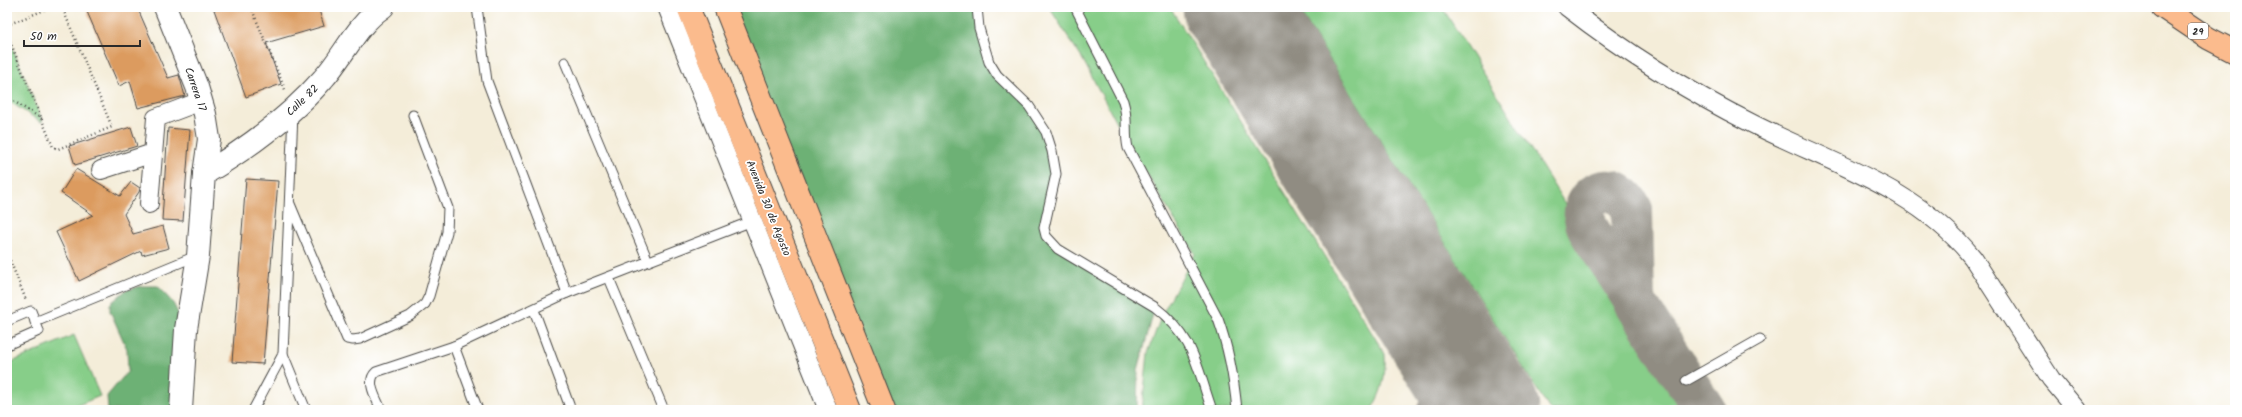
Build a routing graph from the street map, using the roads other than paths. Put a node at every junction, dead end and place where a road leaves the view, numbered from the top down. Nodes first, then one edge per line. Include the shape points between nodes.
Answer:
1 (165, 7) edge
2 (383, 7) edge
3 (477, 7) edge
4 (667, 7) edge
5 (688, 7) edge
6 (725, 7) edge
7 (976, 7) edge
8 (1075, 7) edge
9 (1567, 7) edge
10 (2162, 7) edge
11 (2235, 52) edge
12 (565, 62) dead end
13 (201, 101) junction
14 (293, 110) junction
15 (413, 115) dead end
16 (153, 153) junction
17 (101, 170) dead end
18 (204, 174) junction
19 (149, 204) dead end
20 (290, 204) junction
21 (752, 221) junction
22 (198, 256) junction
23 (648, 261) junction
24 (609, 278) junction
25 (566, 293) junction
26 (534, 310) junction
27 (7, 321) edge
28 (35, 322) junction
29 (1760, 339) dead end
30 (7, 345) edge
31 (454, 346) junction
32 (284, 354) junction
33 (1686, 381) dead end
34 (181, 410) edge
35 (253, 410) edge
36 (306, 410) edge
37 (381, 410) edge
38 (478, 410) edge
39 (571, 410) edge
40 (664, 410) edge
41 (828, 410) edge
42 (850, 410) edge
43 (884, 410) edge
44 (1212, 410) edge
45 (1237, 410) edge
46 (2077, 410) edge

1 - 13 street, Carrera 17
2 - 14 street, Calle 82 via 358,30 325,77
3 - 25 lane via 487,81
4 - 21 street
5 - 42 main road, Avenida 30 de Agosto
6 - 43 main road
7 - 44 lane via 980,34 989,62 997,75 1038,117 1052,151 1056,174 1045,220 1046,236 1058,249 1169,318 1192,348
8 - 45 lane via 1123,101 1128,115 1128,148 1218,319 1232,370
9 - 46 street via 1664,76 1755,125 1834,160 1897,194 1932,217 1958,240 1973,258 2051,379
10 - 11 main road, 29 via 2208,38
12 - 23 lane
13 - 16 street via 156,118
13 - 18 street, Carrera 17 via 209,140
14 - 18 street, Calle 82 via 252,142
14 - 20 lane
15 - 20 lane via 446,203 449,220 429,296 419,310 360,339 347,339
16 - 17 street
16 - 19 street
18 - 22 street, Carrera 17
20 - 32 lane
21 - 23 lane
21 - 41 street
22 - 28 lane
22 - 34 street, Carrera 17 via 186,329
23 - 24 lane
24 - 25 lane
24 - 40 lane
25 - 26 lane
26 - 31 lane
26 - 39 lane
27 - 28 lane via 31,311
28 - 30 lane via 39,331
29 - 33 lane
31 - 37 lane via 373,375 371,384
31 - 38 lane
32 - 35 lane
32 - 36 lane

